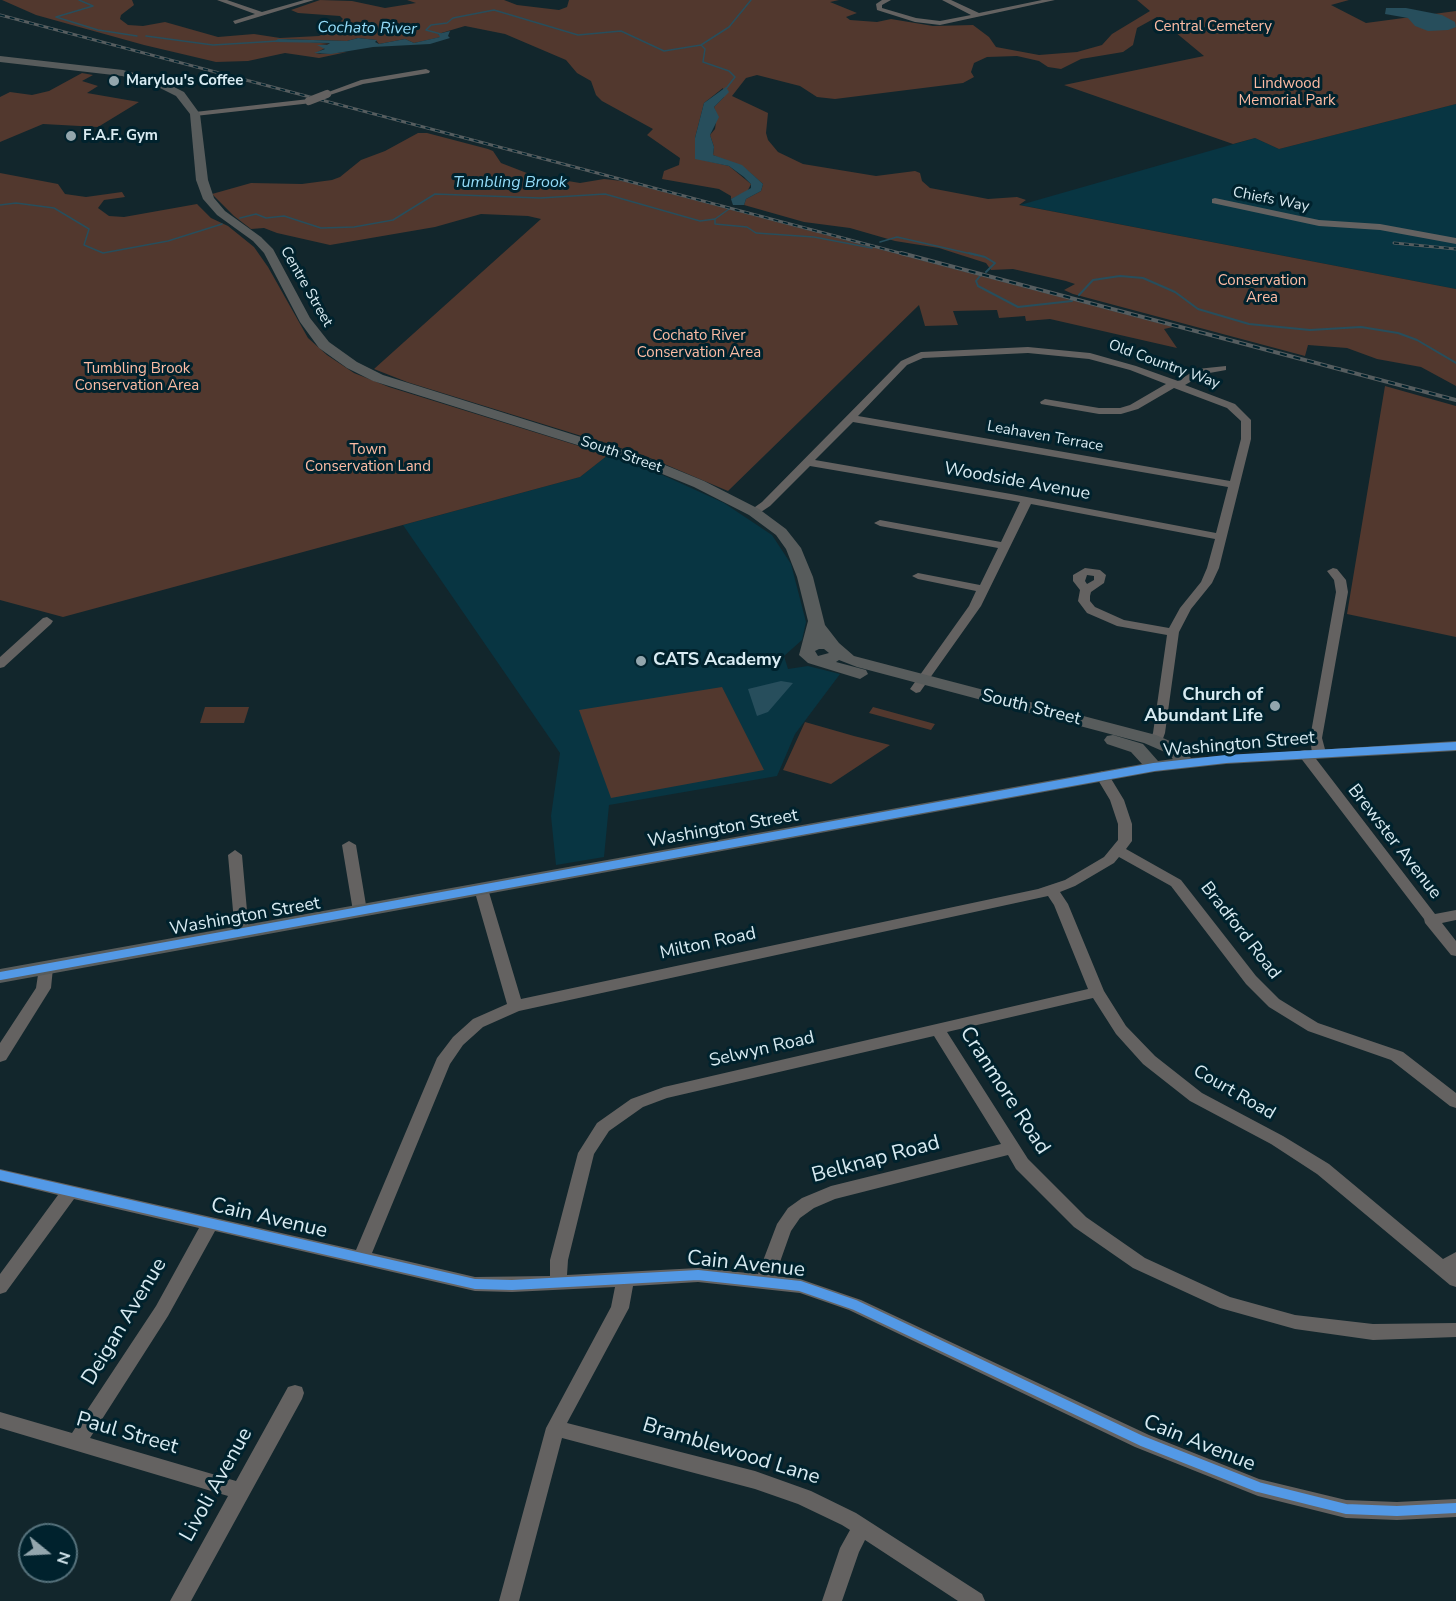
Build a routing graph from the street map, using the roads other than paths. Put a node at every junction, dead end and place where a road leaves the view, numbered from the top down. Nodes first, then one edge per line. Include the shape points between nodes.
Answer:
1 (220, 0) edge
2 (311, 0) edge
3 (888, 0) edge
4 (945, 0) edge
5 (1052, 0) edge
6 (262, 14) junction
7 (980, 16) junction
8 (235, 22) dead end
9 (0, 59) edge
10 (426, 71) dead end
11 (195, 114) junction
12 (1368, 225) junction
13 (1456, 241) edge
14 (359, 368) joint
15 (1223, 368) dead end
16 (1177, 384) junction
17 (1045, 402) dead end
18 (850, 418) junction
19 (807, 462) junction
20 (1234, 485) junction
21 (1027, 500) junction
22 (753, 512) junction
23 (880, 523) dead end
24 (1220, 537) junction
25 (1005, 546) junction
26 (1333, 571) dead end
27 (918, 576) dead end
28 (984, 589) junction
29 (1086, 590) dead end
30 (47, 621) dead end
31 (815, 622) junction
32 (1173, 632) junction
33 (835, 648) junction
34 (812, 655) junction
35 (0, 664) edge
36 (919, 684) junction
37 (1156, 741) junction
38 (1456, 746) edge
39 (1312, 754) junction
40 (1186, 763) junction
41 (1154, 767) junction
42 (1102, 775) junction
43 (349, 845) dead end
44 (1119, 851) junction
45 (235, 855) dead end
46 (481, 889) junction
47 (1051, 890) junction
48 (360, 911) junction
49 (1456, 915) edge
50 (1431, 920) junction
51 (242, 933) junction
52 (1456, 951) edge
53 (46, 968) junction
54 (0, 976) edge
55 (1097, 992) junction
56 (515, 1006) junction
57 (938, 1030) junction
58 (0, 1056) edge
59 (1456, 1102) edge
60 (1011, 1148) junction
61 (0, 1175) edge
62 (70, 1192) junction
63 (210, 1224) junction
64 (361, 1259) junction
65 (1449, 1264) edge
66 (624, 1278) junction
67 (765, 1280) junction
68 (1456, 1280) edge
69 (558, 1283) junction
70 (0, 1287) edge
71 (1456, 1330) edge
72 (295, 1394) dead end
73 (0, 1420) edge
74 (555, 1428) junction
75 (77, 1442) junction
76 (241, 1491) junction
77 (1456, 1508) edge
78 (862, 1528) junction
79 (180, 1601) edge
80 (510, 1601) edge
81 (832, 1601) edge
82 (975, 1601) edge

1 - 6 street
2 - 6 street
3 - 7 street via 879,4 879,9 932,22
4 - 7 street
5 - 7 street
6 - 8 street
9 - 11 main road via 105,70 142,78 180,94
10 - 11 street, bridge via 355,83 309,101
11 - 14 main road, Centre Street via 202,180 209,199 269,252 315,336
12 - 12 street, Chiefs Way via 1292,210 1215,201 1324,224
12 - 13 street, Chiefs Way
14 - 22 main road, South Street via 386,381 643,461
15 - 16 street via 1201,371
16 - 17 street via 1121,411
16 - 18 street, Old Country Way via 1116,362 1065,352 930,353 907,361
16 - 20 street, Old Country Way via 1231,406 1246,420 1246,439
18 - 19 street, Old Country Way
18 - 20 street, Leahaven Terrace
19 - 21 street, Woodside Avenue
19 - 22 street, Old Country Way
20 - 24 street, Old Country Way
21 - 24 street, Woodside Avenue
21 - 25 street
22 - 31 main road, South Street via 781,532 793,548 805,576
23 - 25 street
24 - 32 street, Old Country Way via 1206,583
25 - 28 street
26 - 39 street via 1342,588
27 - 28 street
28 - 36 street
29 - 32 street via 1085,604 1101,617
30 - 35 street
31 - 33 main road, South Street
31 - 34 main road, South Street
32 - 37 street, Old Country Way
33 - 34 main road via 834,659
33 - 36 main road, South Street via 852,661
34 - 36 main road, South Street
36 - 37 main road, South Street
36 - 41 main road, South Street via 1118,741 1141,751
37 - 40 main road, South Street via 1173,749
38 - 39 main road, Washington Street
39 - 40 main road, Washington Street
39 - 50 street, Brewster Avenue
40 - 41 main road, Washington Street
41 - 42 main road, Washington Street
42 - 44 street via 1123,818 1125,841
42 - 46 main road, Washington Street
43 - 48 street
44 - 47 street, Milton Road via 1087,874
44 - 59 street, Bradford Road via 1176,883 1251,980 1274,1003 1313,1027 1390,1052
45 - 51 street
46 - 48 main road, Washington Street
46 - 56 street
47 - 55 street, Court Road via 1061,904
47 - 56 street, Milton Road
48 - 51 main road, Washington Street
49 - 50 street
50 - 52 street, Brewster Avenue
51 - 53 main road, Washington Street
53 - 54 main road, Washington Street
53 - 58 street via 43,988
55 - 57 street, Selwyn Road
55 - 65 street, Court Road via 1128,1038 1167,1075 1207,1103 1323,1169
56 - 64 street, Milton Road via 478,1023 447,1055
57 - 60 street, Cranmore Road
57 - 69 street, Selwyn Road via 664,1093 628,1108 603,1127 586,1153
60 - 67 street, Belknap Road via 831,1193 808,1203 794,1213 783,1229
60 - 71 street, Cranmore Road via 1047,1192 1102,1240 1139,1263 1208,1296 1278,1318 1342,1330
61 - 62 street, Cain Avenue
62 - 63 street, Cain Avenue
62 - 70 street
63 - 64 street, Cain Avenue
63 - 75 street, Deigan Avenue via 162,1311
64 - 69 street, Cain Avenue via 481,1284
65 - 68 street, Court Road
66 - 67 street, Cain Avenue via 698,1275
66 - 69 street, Cain Avenue
66 - 74 street via 620,1308
67 - 77 street, Cain Avenue via 845,1300 1142,1441 1249,1484 1346,1509
72 - 76 street, Livoli Avenue
73 - 75 street, Paul Street
74 - 78 street, Bramblewood Lane via 771,1485 820,1504
74 - 80 street
75 - 76 street, Paul Street
76 - 79 street, Livoli Avenue
78 - 81 street via 850,1548
78 - 82 street, Bramblewood Lane

